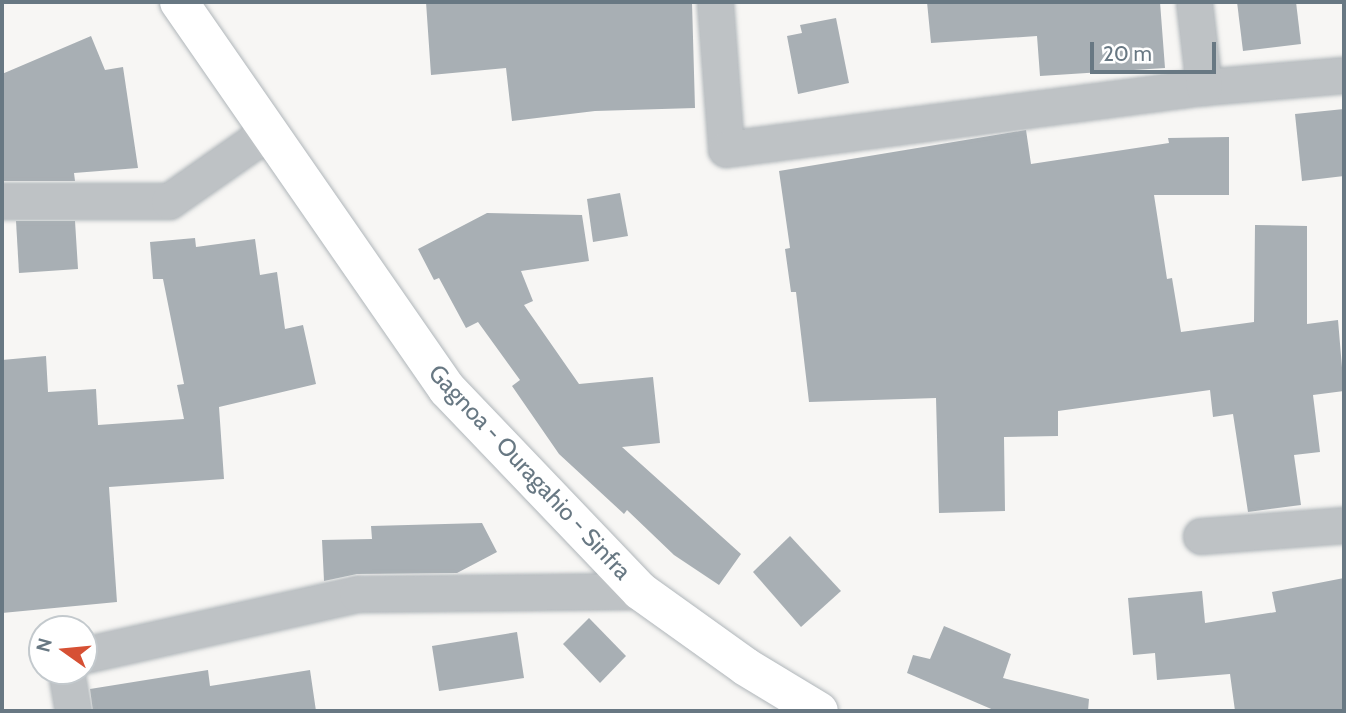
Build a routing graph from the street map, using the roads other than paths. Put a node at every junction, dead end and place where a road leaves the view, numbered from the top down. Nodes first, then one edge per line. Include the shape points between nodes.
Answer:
1 (179, 2) edge
2 (715, 2) edge
3 (1194, 2) edge
4 (1344, 75) edge
5 (1204, 87) junction
6 (266, 133) junction
7 (2, 201) edge
8 (1344, 525) edge
9 (1201, 536) dead end
10 (640, 591) junction
11 (98, 653) edge
12 (68, 685) edge
13 (73, 711) edge
14 (819, 711) edge

1 - 6 main road, Gagnoa - Ouragahio - Sinfra
2 - 5 street via 726,149
3 - 5 street
4 - 5 street
6 - 7 street via 169,201
6 - 10 main road, Gagnoa - Ouragahio - Sinfra via 447,388
8 - 9 street
10 - 11 street via 357,594
10 - 14 main road, Gagnoa - Ouragahio - Sinfra via 746,667
12 - 13 street

